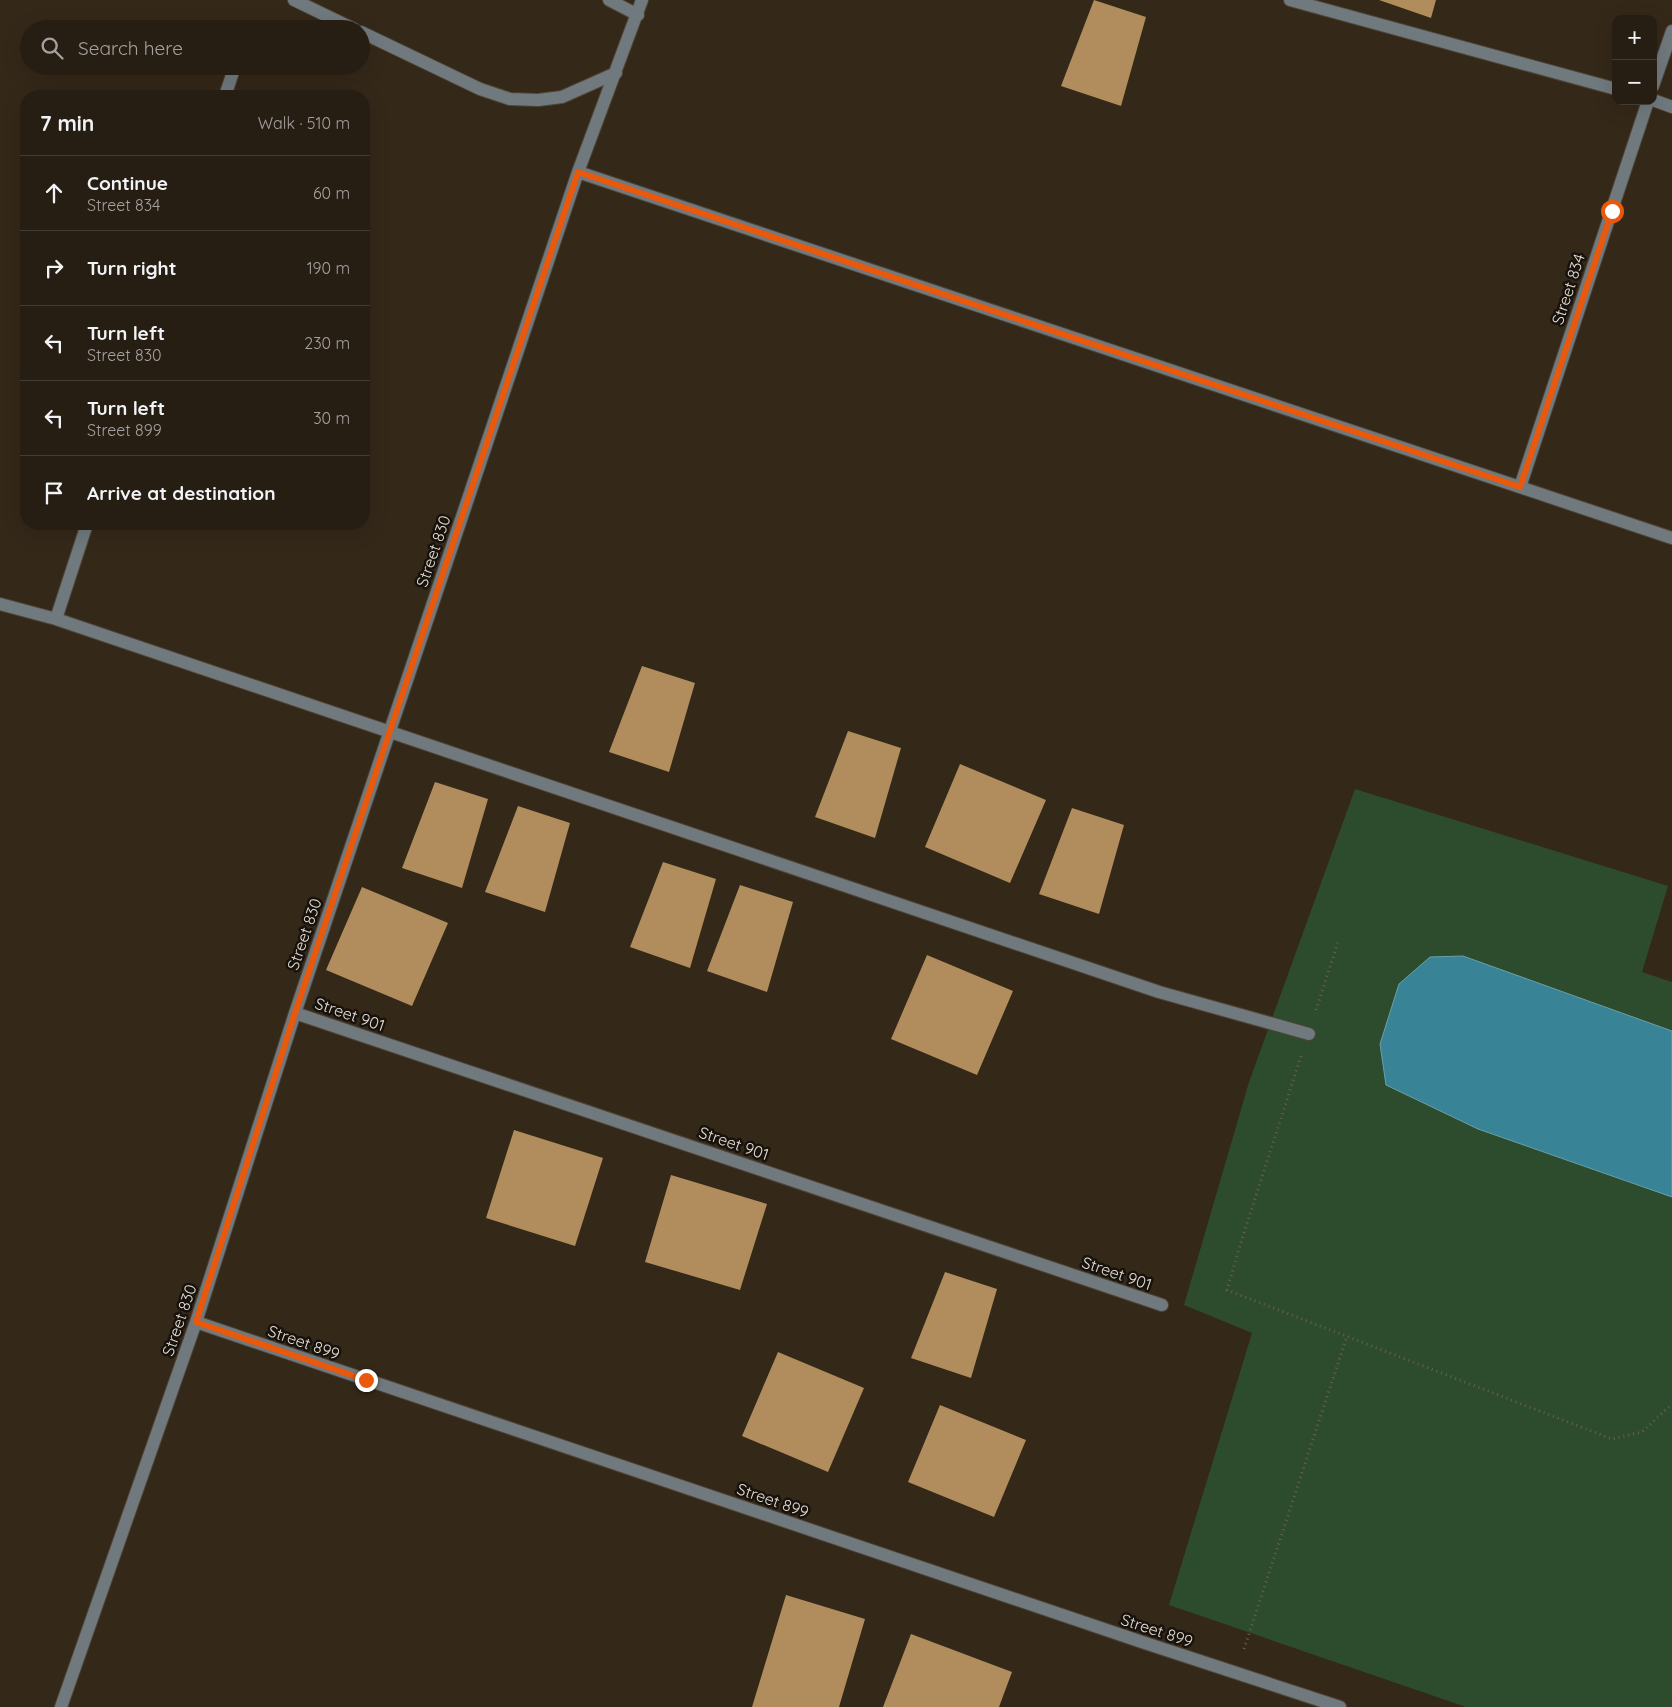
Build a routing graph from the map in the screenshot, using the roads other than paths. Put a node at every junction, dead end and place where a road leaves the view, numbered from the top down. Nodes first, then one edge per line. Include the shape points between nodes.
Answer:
1 (294, 0) edge
2 (609, 0) edge
3 (642, 0) edge
4 (1290, 0) edge
5 (638, 15) junction
6 (335, 20) edge
7 (1672, 31) edge
8 (370, 36) edge
9 (616, 73) junction
10 (1657, 74) edge
11 (232, 75) edge
12 (1612, 88) edge
13 (227, 90) edge
14 (1657, 101) edge
15 (1647, 105) edge
16 (1672, 107) edge
17 (578, 172) junction
18 (1520, 487) junction
19 (85, 530) edge
20 (1672, 538) edge
21 (0, 604) edge
22 (56, 619) junction
23 (389, 731) junction
24 (295, 1013) junction
25 (1308, 1034) road end
26 (1162, 1305) dead end
27 (196, 1322) junction
28 (61, 1707) edge
29 (1340, 1707) edge

1 - 6 street
2 - 5 street
3 - 5 street, Street 830
4 - 12 street
5 - 9 street, Street 830
7 - 10 street
8 - 9 street via 480,89 510,99 538,100 562,96
9 - 17 street, Street 830
11 - 13 street
14 - 16 street
15 - 18 street, Street 834
17 - 18 street
17 - 23 street, Street 830
18 - 20 street
19 - 22 street
21 - 22 street
22 - 23 street
23 - 24 street, Street 830
23 - 25 street via 1159,992
24 - 26 street, Street 901
24 - 27 street, Street 830
27 - 28 street, Street 830
27 - 29 street, Street 899

